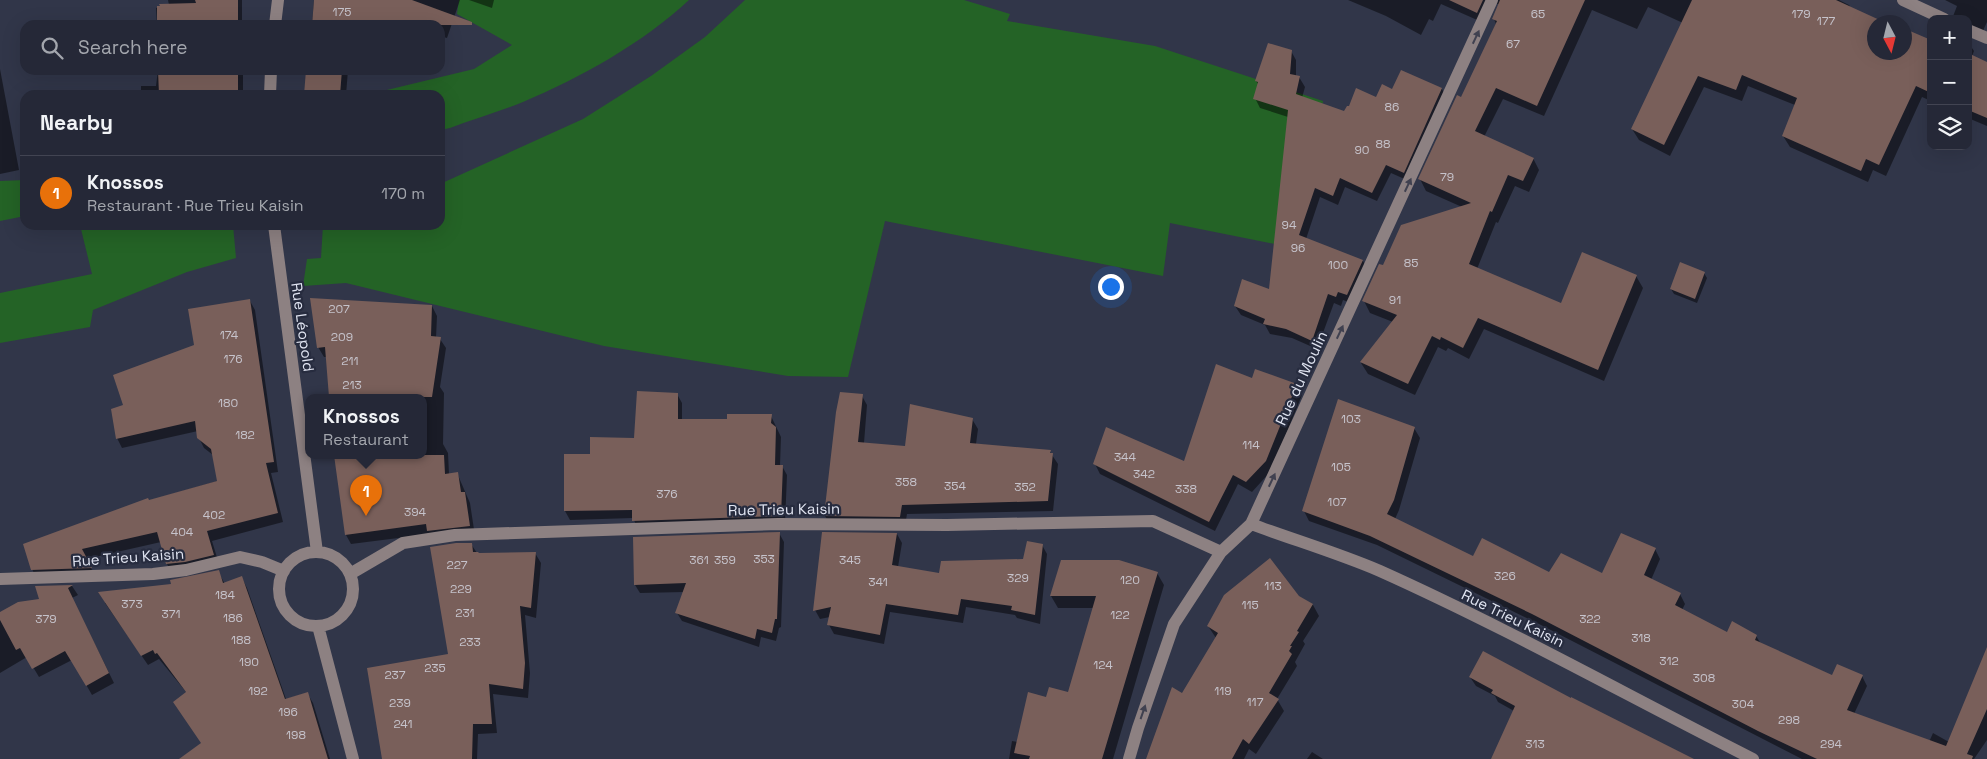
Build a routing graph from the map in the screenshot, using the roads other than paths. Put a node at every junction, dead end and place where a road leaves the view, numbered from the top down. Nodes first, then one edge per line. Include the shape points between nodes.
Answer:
1 (278, 0) edge
2 (1492, 0) edge
3 (1903, 0) edge
4 (1935, 15) edge
5 (276, 20) edge
6 (1972, 32) edge
7 (1987, 38) edge
8 (271, 75) edge
9 (270, 90) edge
10 (274, 230) edge
11 (305, 458) edge
12 (305, 459) edge
13 (1252, 524) junction
14 (318, 552) junction
15 (1221, 552) junction
16 (284, 571) junction
17 (350, 574) junction
18 (0, 579) edge
19 (318, 626) junction
20 (353, 759) edge
21 (1129, 759) edge
22 (1753, 759) edge

1 - 5 street
13 -> 2 street, Rue du Moulin
3 - 4 street
6 - 7 street
8 - 9 street
10 - 11 street, Rue Léopold
12 - 14 street, Rue Léopold
13 - 15 street, Rue du Moulin
13 - 22 street, Rue Trieu Kaisin via 1413,587 1517,636
14 - 16 street via 298,557
14 - 17 street via 337,558
15 - 17 street, Rue Trieu Kaisin via 1153,521 778,524 455,535 403,543
21 -> 15 street, Rue du Moulin via 1174,624
16 - 18 street, Rue Trieu Kaisin via 240,557 186,570 152,574
16 - 19 street via 279,593 288,613 296,621
17 - 19 street via 353,594 345,613 338,620
19 - 20 street

